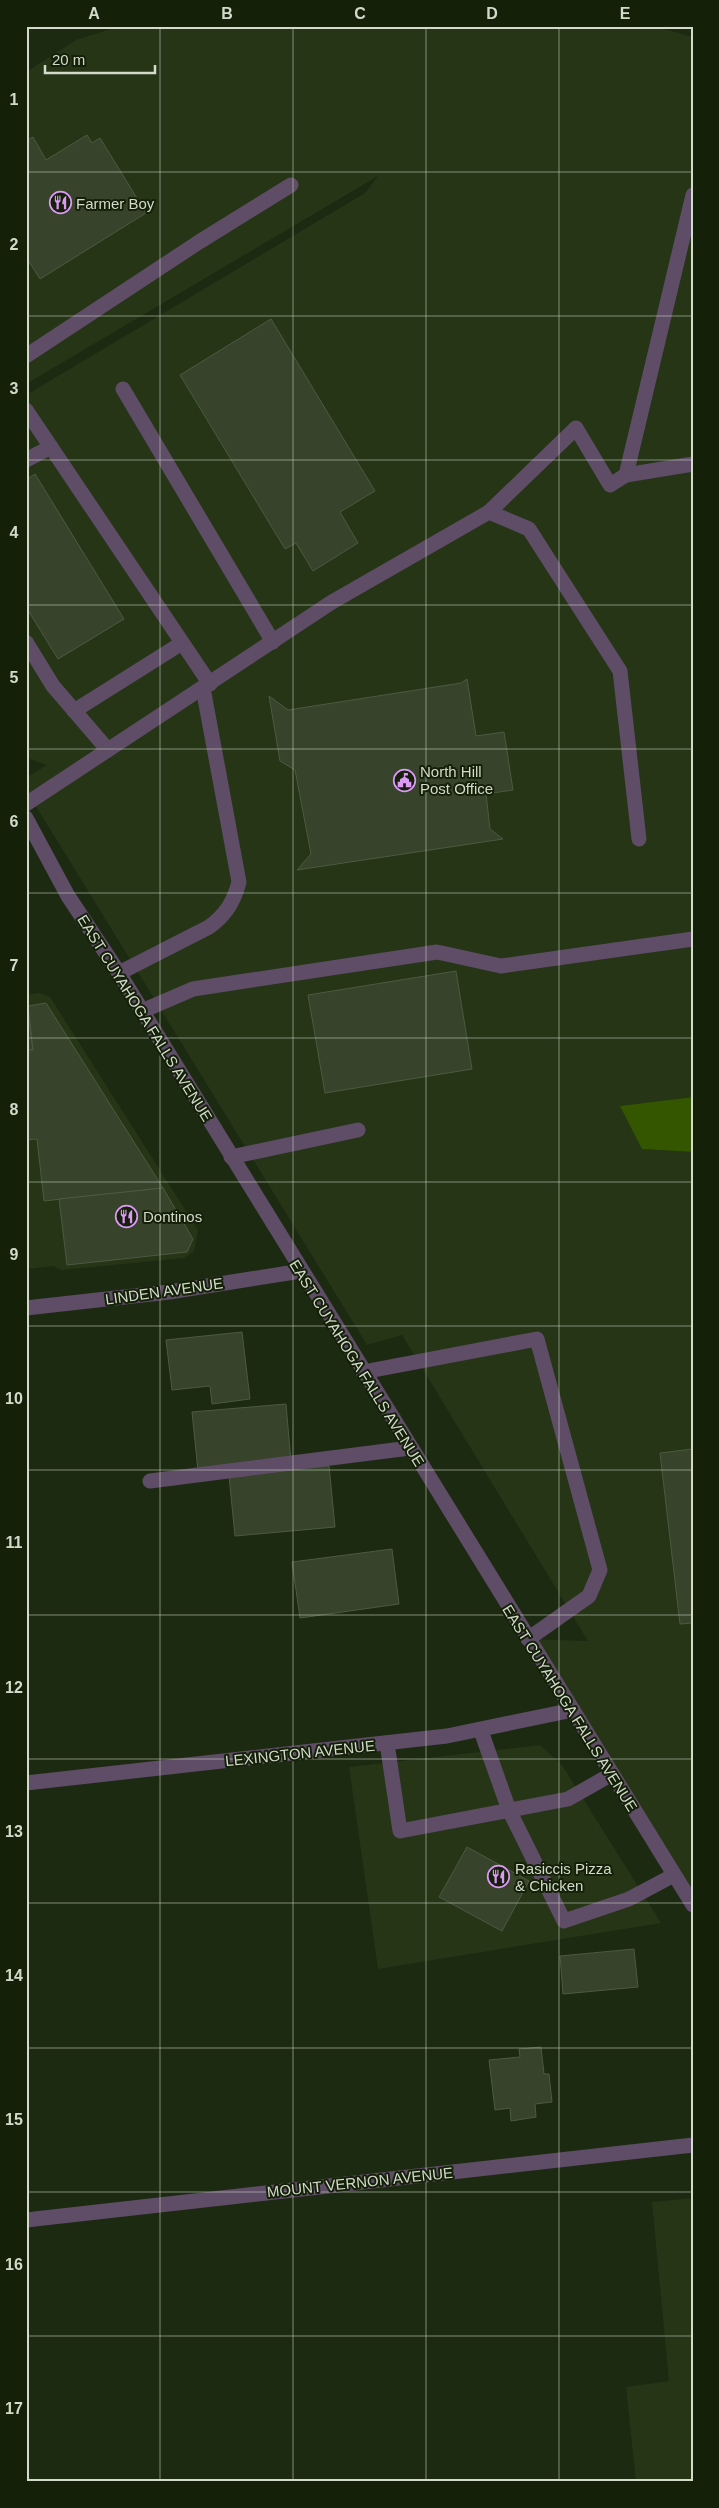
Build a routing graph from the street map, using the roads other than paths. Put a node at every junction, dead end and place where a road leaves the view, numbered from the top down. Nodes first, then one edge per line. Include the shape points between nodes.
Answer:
1 (291, 185) dead end
2 (693, 195) edge
3 (26, 356) edge
4 (123, 389) dead end
5 (26, 410) edge
6 (51, 447) junction
7 (26, 460) edge
8 (693, 464) edge
9 (626, 475) junction
10 (489, 512) junction
11 (26, 642) edge
12 (273, 642) junction
13 (182, 643) junction
14 (206, 686) junction
15 (74, 711) junction
16 (108, 750) junction
17 (26, 804) edge
18 (26, 818) edge
19 (638, 839) dead end
20 (693, 939) edge
21 (119, 973) junction
22 (142, 1011) junction
23 (358, 1130) dead end
24 (231, 1157) junction
25 (301, 1271) junction
26 (26, 1308) edge
27 (363, 1372) junction
28 (410, 1448) junction
29 (150, 1481) dead end
30 (528, 1639) junction
31 (573, 1710) junction
32 (481, 1731) junction
33 (387, 1743) junction
34 (612, 1774) junction
35 (26, 1783) edge
36 (510, 1810) junction
37 (674, 1875) junction
38 (693, 1905) edge
39 (693, 2144) edge
40 (26, 2220) edge

1 - 3 street
2 - 9 street
4 - 12 street
5 - 6 street
6 - 7 street
6 - 13 street
8 - 9 street
9 - 10 street via 610,484 576,428
10 - 12 street via 332,602
10 - 19 street via 529,529 620,671
11 - 15 street via 53,686
12 - 14 street
13 - 14 street
13 - 15 street
14 - 16 street
14 - 21 street via 239,882 234,897 219,920
15 - 16 street
16 - 17 street
18 - 21 street, EAST CUYAHOGA FALLS AVENUE via 68,896
20 - 22 street via 502,966 437,952 193,989
21 - 22 street, EAST CUYAHOGA FALLS AVENUE
22 - 24 street, EAST CUYAHOGA FALLS AVENUE
23 - 24 street
24 - 25 street, EAST CUYAHOGA FALLS AVENUE
25 - 26 street, LINDEN AVENUE via 169,1292
25 - 27 street, EAST CUYAHOGA FALLS AVENUE
27 - 28 street, EAST CUYAHOGA FALLS AVENUE
27 - 30 street via 537,1339 600,1570 589,1596
28 - 29 street
28 - 30 street, EAST CUYAHOGA FALLS AVENUE
30 - 31 street, EAST CUYAHOGA FALLS AVENUE
31 - 32 street, LEXINGTON AVENUE
31 - 34 street, EAST CUYAHOGA FALLS AVENUE
32 - 33 street, LEXINGTON AVENUE
32 - 36 street
33 - 35 street, LEXINGTON AVENUE
33 - 36 street via 400,1831
34 - 36 street via 568,1799
34 - 37 street, EAST CUYAHOGA FALLS AVENUE
36 - 37 street via 564,1921 629,1899
37 - 38 street, EAST CUYAHOGA FALLS AVENUE
39 - 40 street, MOUNT VERNON AVENUE

